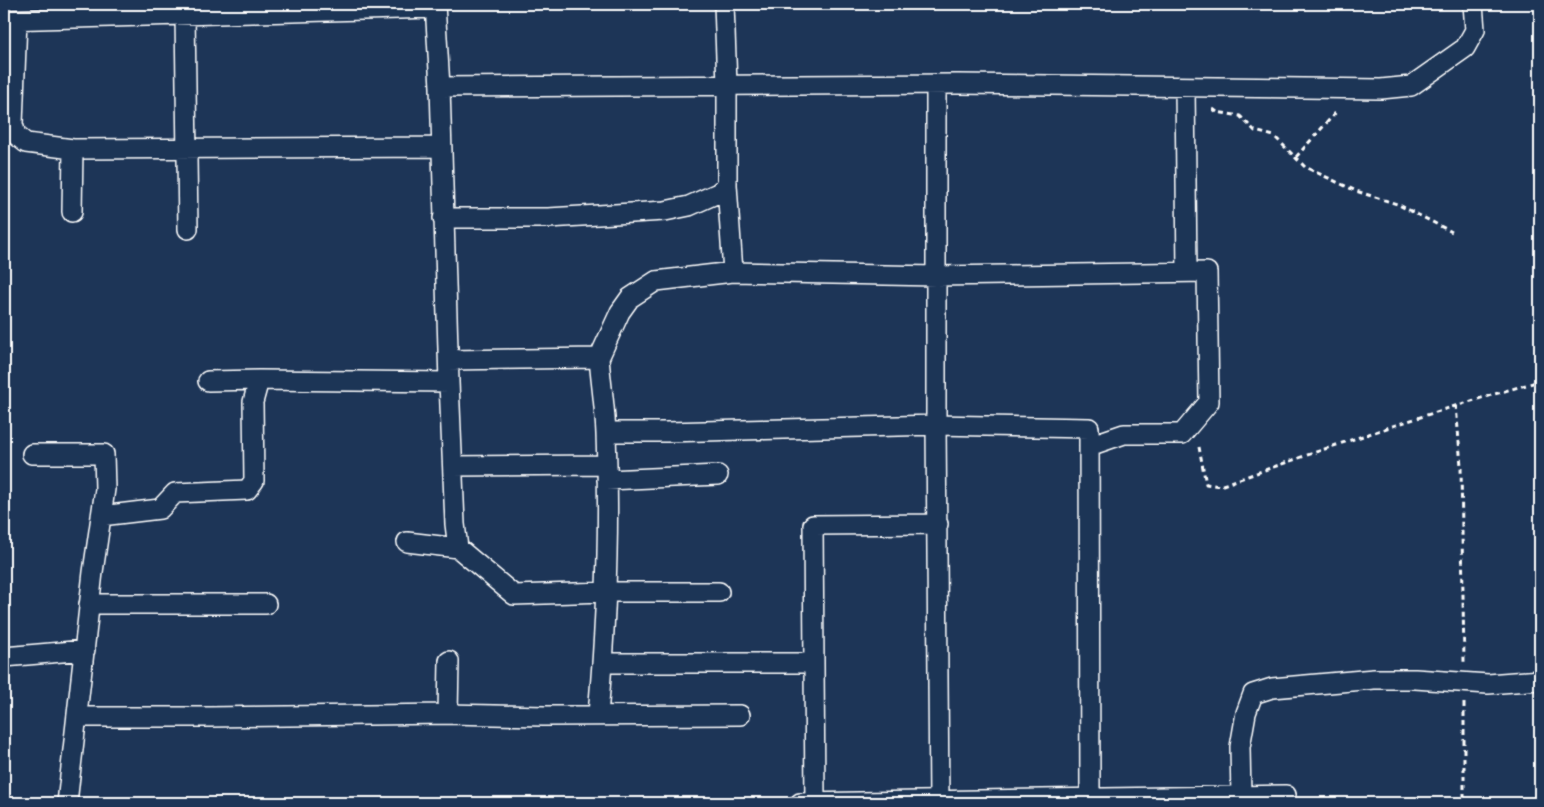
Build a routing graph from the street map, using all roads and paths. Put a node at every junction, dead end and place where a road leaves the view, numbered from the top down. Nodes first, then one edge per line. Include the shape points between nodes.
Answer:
1 (724, 4) edge
2 (1473, 4) edge
3 (435, 6) edge
4 (184, 15) junction
5 (10, 20) edge
6 (936, 84) junction
7 (727, 85) junction
8 (1185, 86) junction
9 (440, 87) junction
10 (1351, 88) junction
11 (442, 147) junction
12 (186, 148) junction
13 (73, 149) junction
14 (1296, 157) junction
15 (727, 185) junction
16 (72, 212) dead end
17 (443, 218) junction
18 (188, 229) dead end
19 (1452, 232) dead end
20 (733, 272) junction
21 (1187, 272) junction
22 (936, 276) junction
23 (599, 358) junction
24 (449, 360) junction
25 (208, 380) dead end
26 (258, 380) junction
27 (1540, 381) edge
28 (449, 382) junction
29 (1456, 405) junction
30 (1195, 420) junction
31 (936, 425) junction
32 (606, 432) junction
33 (1090, 446) junction
34 (32, 454) dead end
35 (453, 466) junction
36 (607, 472) junction
37 (718, 475) dead end
38 (101, 516) junction
39 (938, 524) junction
40 (406, 542) dead end
41 (458, 548) junction
42 (605, 592) junction
43 (719, 592) dead end
44 (89, 604) junction
45 (266, 604) dead end
46 (85, 650) junction
47 (4, 657) edge
48 (449, 661) dead end
49 (603, 664) junction
50 (814, 664) junction
51 (1540, 680) edge
52 (1464, 682) junction
53 (448, 714) junction
54 (598, 715) junction
55 (740, 716) dead end
56 (77, 717) junction
57 (1286, 795) dead end
58 (1090, 798) junction
59 (1242, 800) edge
60 (1044, 801) edge
61 (939, 802) edge
62 (67, 803) edge
63 (810, 803) edge
64 (1464, 803) edge

1 - 7 street
2 - 10 street via 1475,30 1465,48 1443,64 1411,86
3 - 4 street
3 - 9 street
4 - 5 street
4 - 12 street
5 - 13 street via 16,135 26,143
6 - 7 street
6 - 8 street
6 - 22 street
7 - 9 street
7 - 15 street
8 - 10 street
8 - 14 path via 1217,112 1240,116 1255,131 1274,136
8 - 21 street
9 - 11 street
10 - 14 path via 1337,110
11 - 12 street
11 - 17 street
12 - 13 street
12 - 18 street
13 - 16 street
14 - 19 path via 1305,167 1356,191 1397,204
15 - 17 street via 718,193 689,206 665,211 548,218
15 - 20 street
17 - 24 street
20 - 22 street
20 - 23 street via 656,281 630,298
21 - 22 street
21 - 30 street via 1207,272 1209,402
22 - 31 street
23 - 24 street
23 - 32 street
24 - 28 street
25 - 26 street
26 - 28 street
26 - 38 street via 253,402 254,481 247,490 175,493 160,509
27 - 29 path
28 - 35 street
29 - 30 path via 1220,486 1206,484
29 - 52 path
30 - 33 street via 1182,434 1124,434
31 - 32 street
31 - 33 street via 1090,428
31 - 39 street
32 - 36 street
33 - 58 street
34 - 38 street via 104,454 105,489
35 - 36 street
35 - 41 street
36 - 37 street
36 - 42 street
38 - 44 street
39 - 50 street via 813,525
39 - 61 street
40 - 41 street
41 - 42 street via 514,595
42 - 43 street
42 - 49 street
44 - 45 street
44 - 46 street
46 - 47 street
46 - 56 street
48 - 53 street
49 - 50 street
49 - 54 street
50 - 63 street
51 - 52 street via 1488,684
52 - 59 street via 1374,679 1272,688 1253,694 1240,747
52 - 64 path
53 - 54 street
53 - 56 street
54 - 55 street
56 - 62 street
57 - 59 street
58 - 59 street
58 - 60 street
60 - 61 street
61 - 63 street

